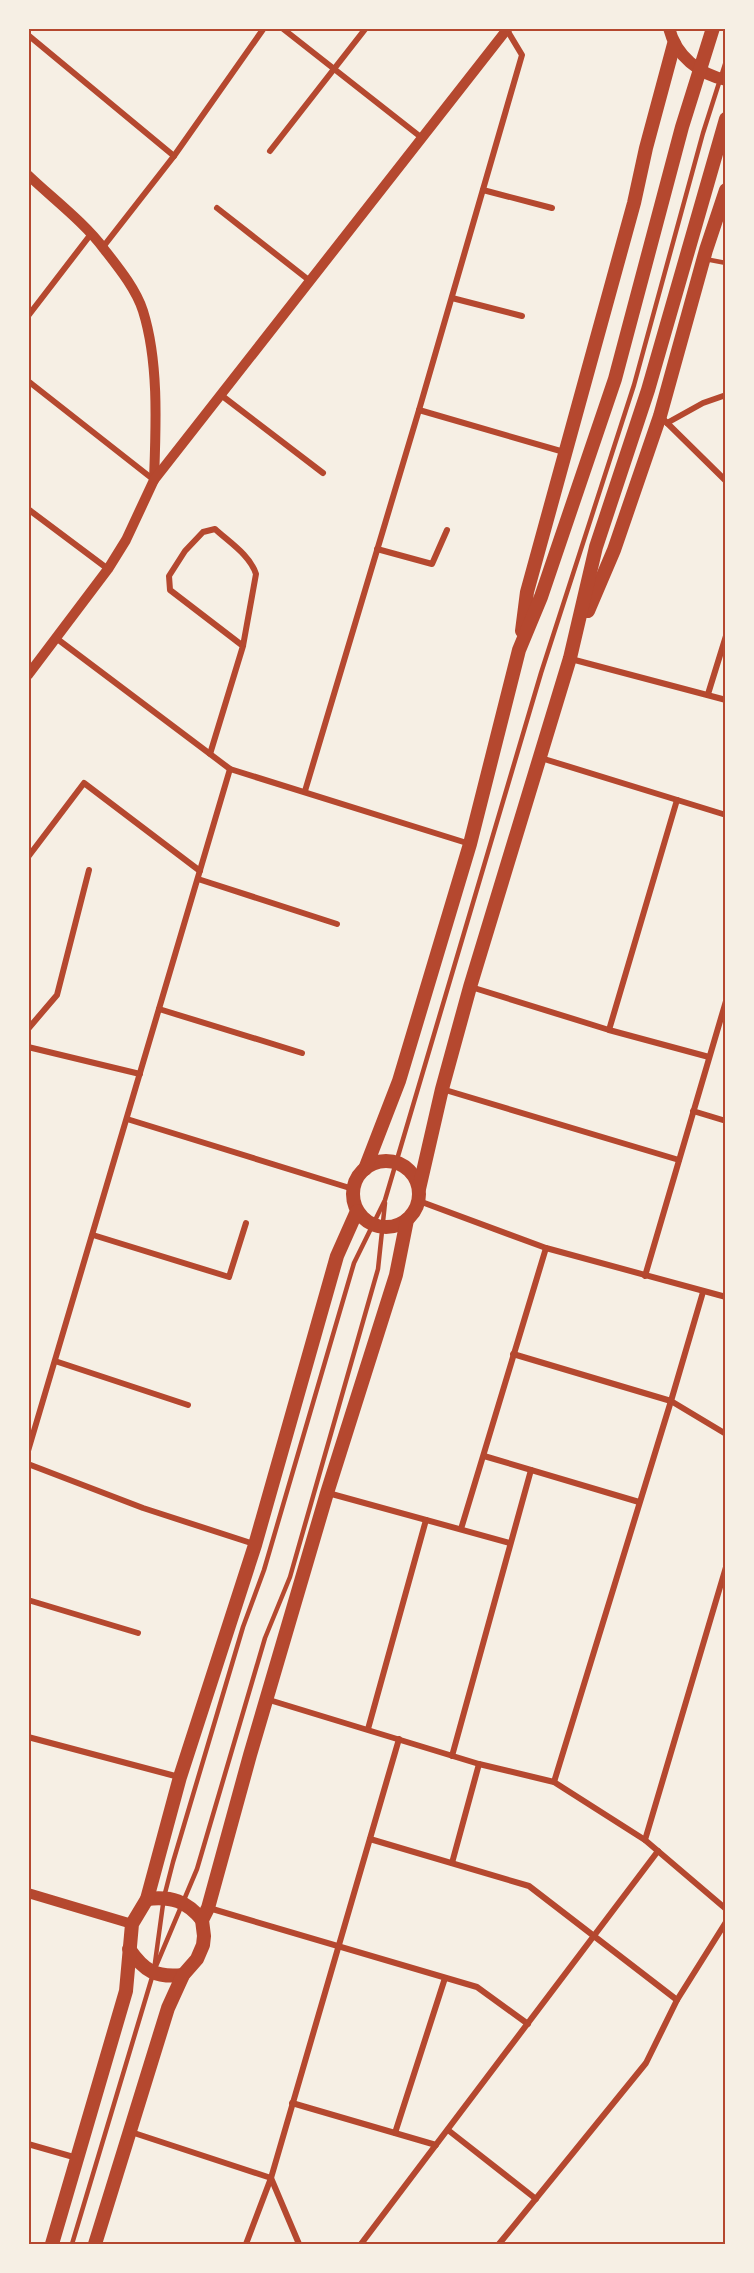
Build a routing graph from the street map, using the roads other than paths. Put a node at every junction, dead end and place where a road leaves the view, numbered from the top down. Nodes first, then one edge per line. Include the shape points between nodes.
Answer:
1 (264, 28) edge
2 (282, 28) edge
3 (366, 28) edge
4 (669, 28) edge
5 (713, 28) edge
6 (507, 29) edge
7 (28, 35) edge
8 (674, 44) junction
9 (726, 61) edge
10 (334, 69) junction
11 (726, 80) edge
12 (726, 119) edge
13 (422, 138) junction
14 (270, 151) dead end
15 (174, 156) junction
16 (28, 175) edge
17 (483, 190) junction
18 (726, 190) edge
19 (217, 208) dead end
20 (552, 208) dead end
21 (91, 234) junction
22 (103, 247) junction
23 (705, 259) junction
24 (726, 263) edge
25 (310, 281) junction
26 (452, 298) junction
27 (28, 316) edge
28 (522, 316) dead end
29 (28, 381) edge
30 (221, 395) junction
31 (726, 395) edge
32 (420, 410) junction
33 (664, 420) junction
34 (564, 452) junction
35 (323, 473) dead end
36 (154, 480) junction
37 (726, 482) edge
38 (28, 509) edge
39 (447, 530) dead end
40 (377, 549) junction
41 (108, 569) junction
42 (726, 636) edge
43 (56, 638) junction
44 (243, 646) junction
45 (519, 650) junction
46 (571, 654) junction
47 (28, 675) edge
48 (708, 694) junction
49 (726, 700) edge
50 (210, 754) junction
51 (540, 758) junction
52 (230, 770) junction
53 (305, 792) junction
54 (677, 800) junction
55 (726, 815) edge
56 (470, 844) junction
57 (28, 856) edge
58 (89, 870) dead end
59 (200, 871) junction
60 (198, 879) junction
61 (337, 924) dead end
62 (470, 987) junction
63 (726, 1000) edge
64 (159, 1009) junction
65 (28, 1029) edge
66 (609, 1030) junction
67 (28, 1047) edge
68 (302, 1053) dead end
69 (709, 1057) junction
70 (140, 1074) junction
71 (442, 1089) junction
72 (693, 1111) junction
73 (127, 1119) junction
74 (726, 1121) edge
75 (679, 1160) junction
76 (397, 1162) junction
77 (365, 1169) junction
78 (353, 1189) junction
79 (419, 1195) junction
80 (385, 1200) junction
81 (357, 1211) junction
82 (407, 1220) junction
83 (246, 1223) dead end
84 (378, 1226) junction
85 (93, 1235) junction
86 (546, 1248) junction
87 (645, 1276) junction
88 (703, 1292) junction
89 (726, 1297) edge
90 (513, 1354) junction
91 (55, 1362) junction
92 (671, 1401) junction
93 (188, 1405) dead end
94 (726, 1434) edge
95 (28, 1451) edge
96 (484, 1456) junction
97 (28, 1464) edge
98 (531, 1470) junction
99 (327, 1493) junction
100 (639, 1502) junction
101 (426, 1520) junction
102 (461, 1529) junction
103 (510, 1543) junction
104 (255, 1545) junction
105 (726, 1567) edge
106 (28, 1600) edge
107 (138, 1633) dead end
108 (266, 1699) junction
109 (368, 1729) junction
110 (28, 1737) edge
111 (399, 1739) junction
112 (453, 1756) junction
113 (478, 1764) junction
114 (180, 1777) junction
115 (554, 1782) junction
116 (370, 1839) junction
117 (645, 1840) junction
118 (658, 1851) junction
119 (452, 1863) junction
120 (28, 1893) edge
121 (164, 1897) junction
122 (147, 1899) junction
123 (184, 1903) junction
124 (726, 1909) edge
125 (205, 1914) junction
126 (726, 1922) edge
127 (132, 1924) junction
128 (594, 1936) junction
129 (339, 1946) junction
130 (129, 1949) junction
131 (154, 1972) junction
132 (183, 1975) junction
133 (445, 1978) junction
134 (677, 2000) junction
135 (528, 2024) junction
136 (292, 2103) junction
137 (448, 2130) junction
138 (130, 2131) junction
139 (395, 2133) junction
140 (28, 2144) edge
141 (436, 2145) junction
142 (79, 2158) junction
143 (271, 2178) junction
144 (536, 2199) junction
145 (52, 2244) edge
146 (72, 2244) edge
147 (95, 2244) edge
148 (246, 2244) edge
149 (299, 2244) edge
150 (361, 2244) edge
151 (499, 2244) edge

1 - 15 street
2 - 10 street
3 - 10 street
4 - 8 main road
5 - 45 main road via 682,127 615,379 541,597
6 - 13 street
6 - 17 street via 522,55
7 - 15 street
8 - 11 main road via 690,63
8 - 34 main road
9 - 76 lane via 633,385 538,684
10 - 13 street
10 - 14 street
12 - 46 main road via 648,390 596,547
13 - 25 street
15 - 22 street
16 - 21 street
17 - 20 street
17 - 26 street
18 - 23 main road
19 - 25 street
21 - 22 street
21 - 27 street
22 - 36 street via 135,294 148,331 157,414
23 - 24 lane
23 - 33 main road
25 - 30 street
26 - 28 street
26 - 32 street
29 - 36 street
30 - 35 street
30 - 36 street
31 - 33 street
32 - 34 street
32 - 40 street
33 - 37 street
33 - 46 main road
34 - 45 main road via 527,592
36 - 41 street
38 - 41 street
39 - 40 street via 432,564
40 - 53 street
41 - 43 street
42 - 48 street
43 - 47 street
43 - 50 street
44 - 44 street via 170,590 169,576 203,532 215,529 254,566
44 - 50 street
45 - 56 main road
46 - 48 street
46 - 51 main road
48 - 49 street
50 - 52 street
51 - 54 street
51 - 62 main road
52 - 53 street
52 - 59 street
53 - 56 street
54 - 55 street
54 - 66 street
56 - 77 main road via 399,1081
57 - 59 street via 84,783
58 - 65 street via 57,995
59 - 60 street
60 - 61 street
60 - 64 street
62 - 66 street
62 - 71 main road
63 - 69 street
64 - 68 street
64 - 70 street
66 - 69 street
67 - 70 street
69 - 72 street
70 - 73 street
71 - 75 street
71 - 79 main road
72 - 74 street
72 - 75 street
73 - 78 street
73 - 85 street
75 - 87 street
76 - 77 main road via 375,1163
76 - 79 main road via 415,1178
76 - 80 lane
77 - 78 main road
78 - 81 main road
79 - 82 main road
79 - 86 street
80 - 84 lane
80 - 84 lane
81 - 84 main road via 364,1220
81 - 104 main road via 337,1256
82 - 84 main road via 397,1226
82 - 99 main road via 396,1275
83 - 85 street via 229,1277
84 - 121 lane via 354,1263
84 - 123 lane via 378,1269 290,1577 265,1638
85 - 91 street
86 - 87 street
86 - 90 street
87 - 88 street
88 - 89 street
88 - 92 street
90 - 92 street
90 - 96 street
91 - 93 street
91 - 95 street
92 - 94 street
92 - 100 street
96 - 98 street
96 - 102 street
97 - 104 street
98 - 100 street
98 - 103 street
99 - 101 street
99 - 108 main road
100 - 115 street
101 - 102 street
101 - 109 street
102 - 103 street
103 - 112 street
104 - 114 main road
105 - 117 street
106 - 107 street
108 - 109 street
108 - 125 main road
109 - 111 street
110 - 114 street
111 - 112 street
111 - 116 street
112 - 113 street
113 - 115 street
113 - 119 street
114 - 122 main road
115 - 117 street
116 - 119 street
116 - 129 street
117 - 118 street
118 - 124 street
118 - 128 street
119 - 128 street via 529,1886
120 - 127 street
121 - 122 main road
121 - 123 main road
121 - 131 lane
122 - 127 main road
123 - 125 main road
123 - 131 lane
125 - 129 street
125 - 132 main road via 197,1959
126 - 134 street
127 - 130 main road
128 - 134 street
128 - 135 street
129 - 133 street
129 - 136 street
130 - 131 main road via 145,1968
130 - 142 main road via 126,1991
131 - 132 main road via 167,1977
131 - 146 lane
132 - 138 main road via 168,2008
133 - 135 street via 477,1987
133 - 139 street
134 - 144 street via 646,2063
135 - 137 street
136 - 139 street
136 - 143 street
137 - 141 street
137 - 144 street
138 - 143 street
138 - 147 main road
139 - 141 street
140 - 142 street
141 - 150 street
142 - 145 main road
143 - 148 street
143 - 149 street
144 - 151 street

